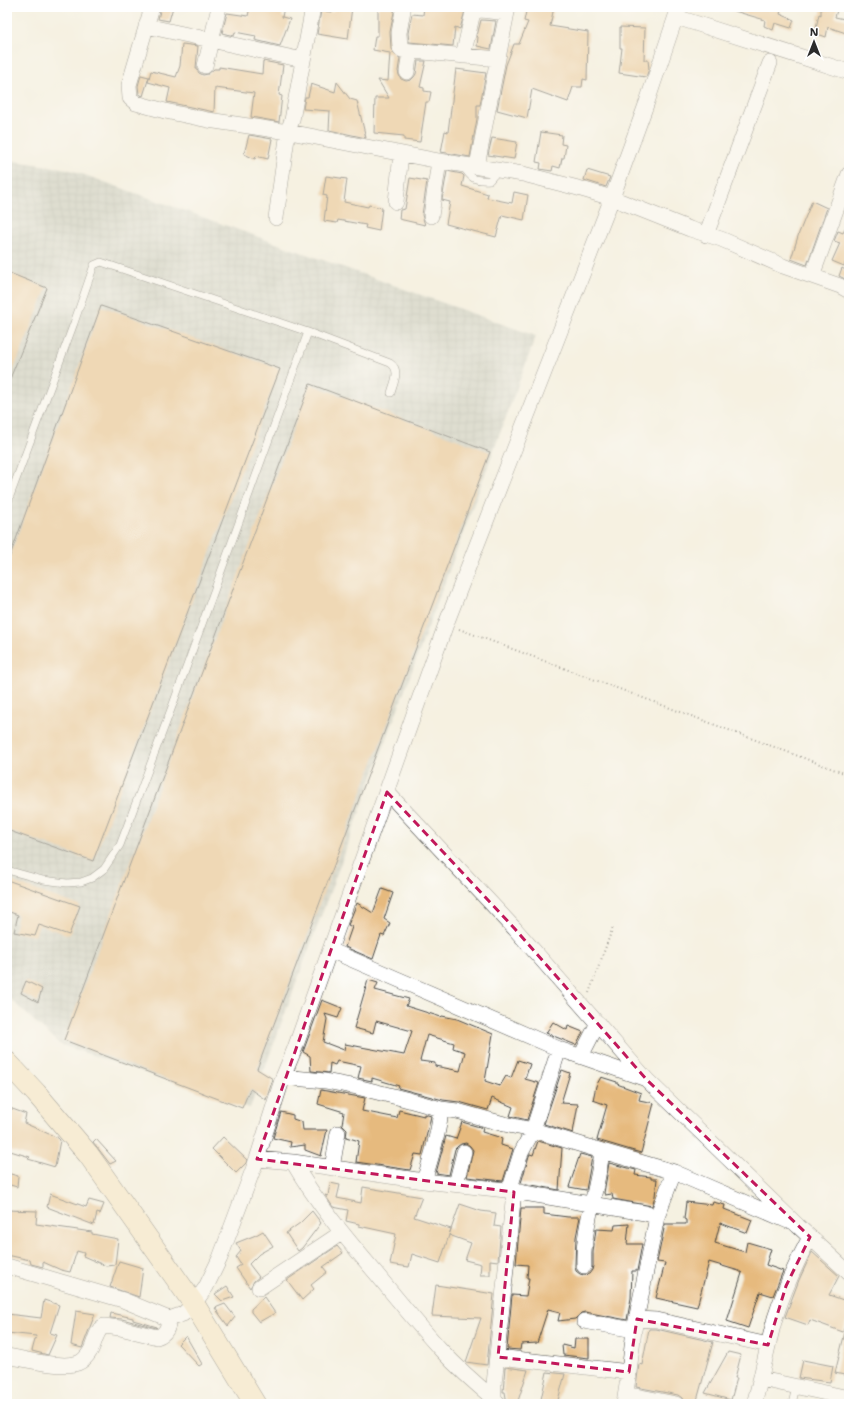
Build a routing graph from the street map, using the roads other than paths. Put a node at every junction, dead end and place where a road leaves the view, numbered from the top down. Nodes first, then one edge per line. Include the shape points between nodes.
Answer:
1 (152, 7) edge
2 (219, 7) edge
3 (313, 7) edge
4 (402, 10) dead end
5 (508, 10) edge
6 (678, 10) edge
7 (146, 26) junction
8 (211, 40) junction
9 (410, 51) junction
10 (463, 56) junction
11 (498, 59) junction
12 (303, 60) junction
13 (770, 63) dead end
14 (205, 66) dead end
15 (407, 72) dead end
16 (849, 72) edge
17 (288, 131) junction
18 (401, 154) junction
19 (439, 161) junction
20 (470, 166) junction
21 (849, 174) edge
22 (612, 198) junction
23 (396, 202) dead end
24 (430, 216) dead end
25 (276, 218) dead end
26 (706, 235) junction
27 (812, 276) junction
28 (849, 291) edge
29 (308, 332) junction
30 (391, 393) dead end
31 (7, 504) edge
32 (387, 792) junction
33 (7, 870) edge
34 (330, 950) junction
35 (598, 1023) junction
36 (559, 1049) junction
37 (581, 1056) junction
38 (7, 1062) edge
39 (283, 1077) junction
40 (647, 1080) junction
41 (440, 1109) junction
42 (533, 1130) junction
43 (338, 1133) dead end
44 (602, 1151) junction
45 (464, 1152) dead end
46 (256, 1159) junction
47 (293, 1162) junction
48 (332, 1168) junction
49 (674, 1172) junction
50 (424, 1181) junction
51 (456, 1184) junction
52 (512, 1191) junction
53 (593, 1204) junction
54 (657, 1216) junction
55 (798, 1226) junction
56 (342, 1233) junction
57 (810, 1237) junction
58 (7, 1266) edge
59 (584, 1266) dead end
60 (849, 1273) edge
61 (259, 1288) dead end
62 (199, 1297) junction
63 (169, 1319) junction
64 (584, 1321) dead end
65 (636, 1324) junction
66 (768, 1345) junction
67 (7, 1356) edge
68 (498, 1357) junction
69 (629, 1372) junction
70 (761, 1379) junction
71 (796, 1387) junction
72 (849, 1398) edge
73 (625, 1399) edge
74 (496, 1401) edge
75 (255, 1404) edge
76 (676, 1404) edge
77 (754, 1404) edge
78 (792, 1404) edge

1 - 7 street
2 - 8 street
3 - 12 street
4 - 9 street via 400,48
5 - 10 street via 473,12
5 - 11 street
6 - 16 street
6 - 22 street
7 - 8 street
7 - 17 street via 129,86 130,98 136,103 208,120
8 - 12 street
8 - 14 street
9 - 10 street
9 - 15 street
10 - 11 street
11 - 20 street
12 - 17 street
13 - 26 street
17 - 18 street
17 - 25 street
18 - 19 street
18 - 23 street
19 - 20 street
19 - 24 street
20 - 22 street via 548,180
21 - 27 street
22 - 26 street
22 - 32 street via 446,624
26 - 27 street
27 - 28 street
29 - 30 lane via 395,367 397,373
29 - 31 lane via 101,262 94,264
29 - 33 lane via 120,845 104,869 81,882 42,880
32 - 34 street
32 - 35 street via 515,929
34 - 36 street
34 - 39 street
35 - 37 street
35 - 40 street
36 - 37 street
36 - 42 street
37 - 40 street
38 - 62 main road via 88,1154 157,1253
39 - 41 street via 357,1087
39 - 46 street
40 - 55 street
41 - 42 street
41 - 50 street via 437,1134
42 - 44 street
42 - 52 street via 521,1153
43 - 48 street
44 - 49 street
44 - 53 street
45 - 51 street
46 - 47 street
46 - 62 street via 220,1258
47 - 48 street
47 - 56 street via 304,1182
48 - 50 street
49 - 54 street
49 - 55 street
50 - 51 street
51 - 52 street
52 - 53 street
52 - 68 street
53 - 54 street
53 - 59 street via 585,1245
54 - 65 street
55 - 57 street
56 - 61 street
56 - 74 street via 443,1352
57 - 60 street
57 - 66 street via 794,1266
58 - 63 street via 123,1300
62 - 63 street via 183,1314
62 - 75 main road
63 - 67 street via 168,1327 157,1338 104,1326 87,1355 77,1364 51,1364
64 - 65 street
65 - 66 street via 657,1320
65 - 69 street
66 - 70 street
68 - 69 street
68 - 74 street via 494,1384
69 - 73 street
70 - 71 street
70 - 77 street
71 - 72 street
71 - 78 lane
73 - 76 street

